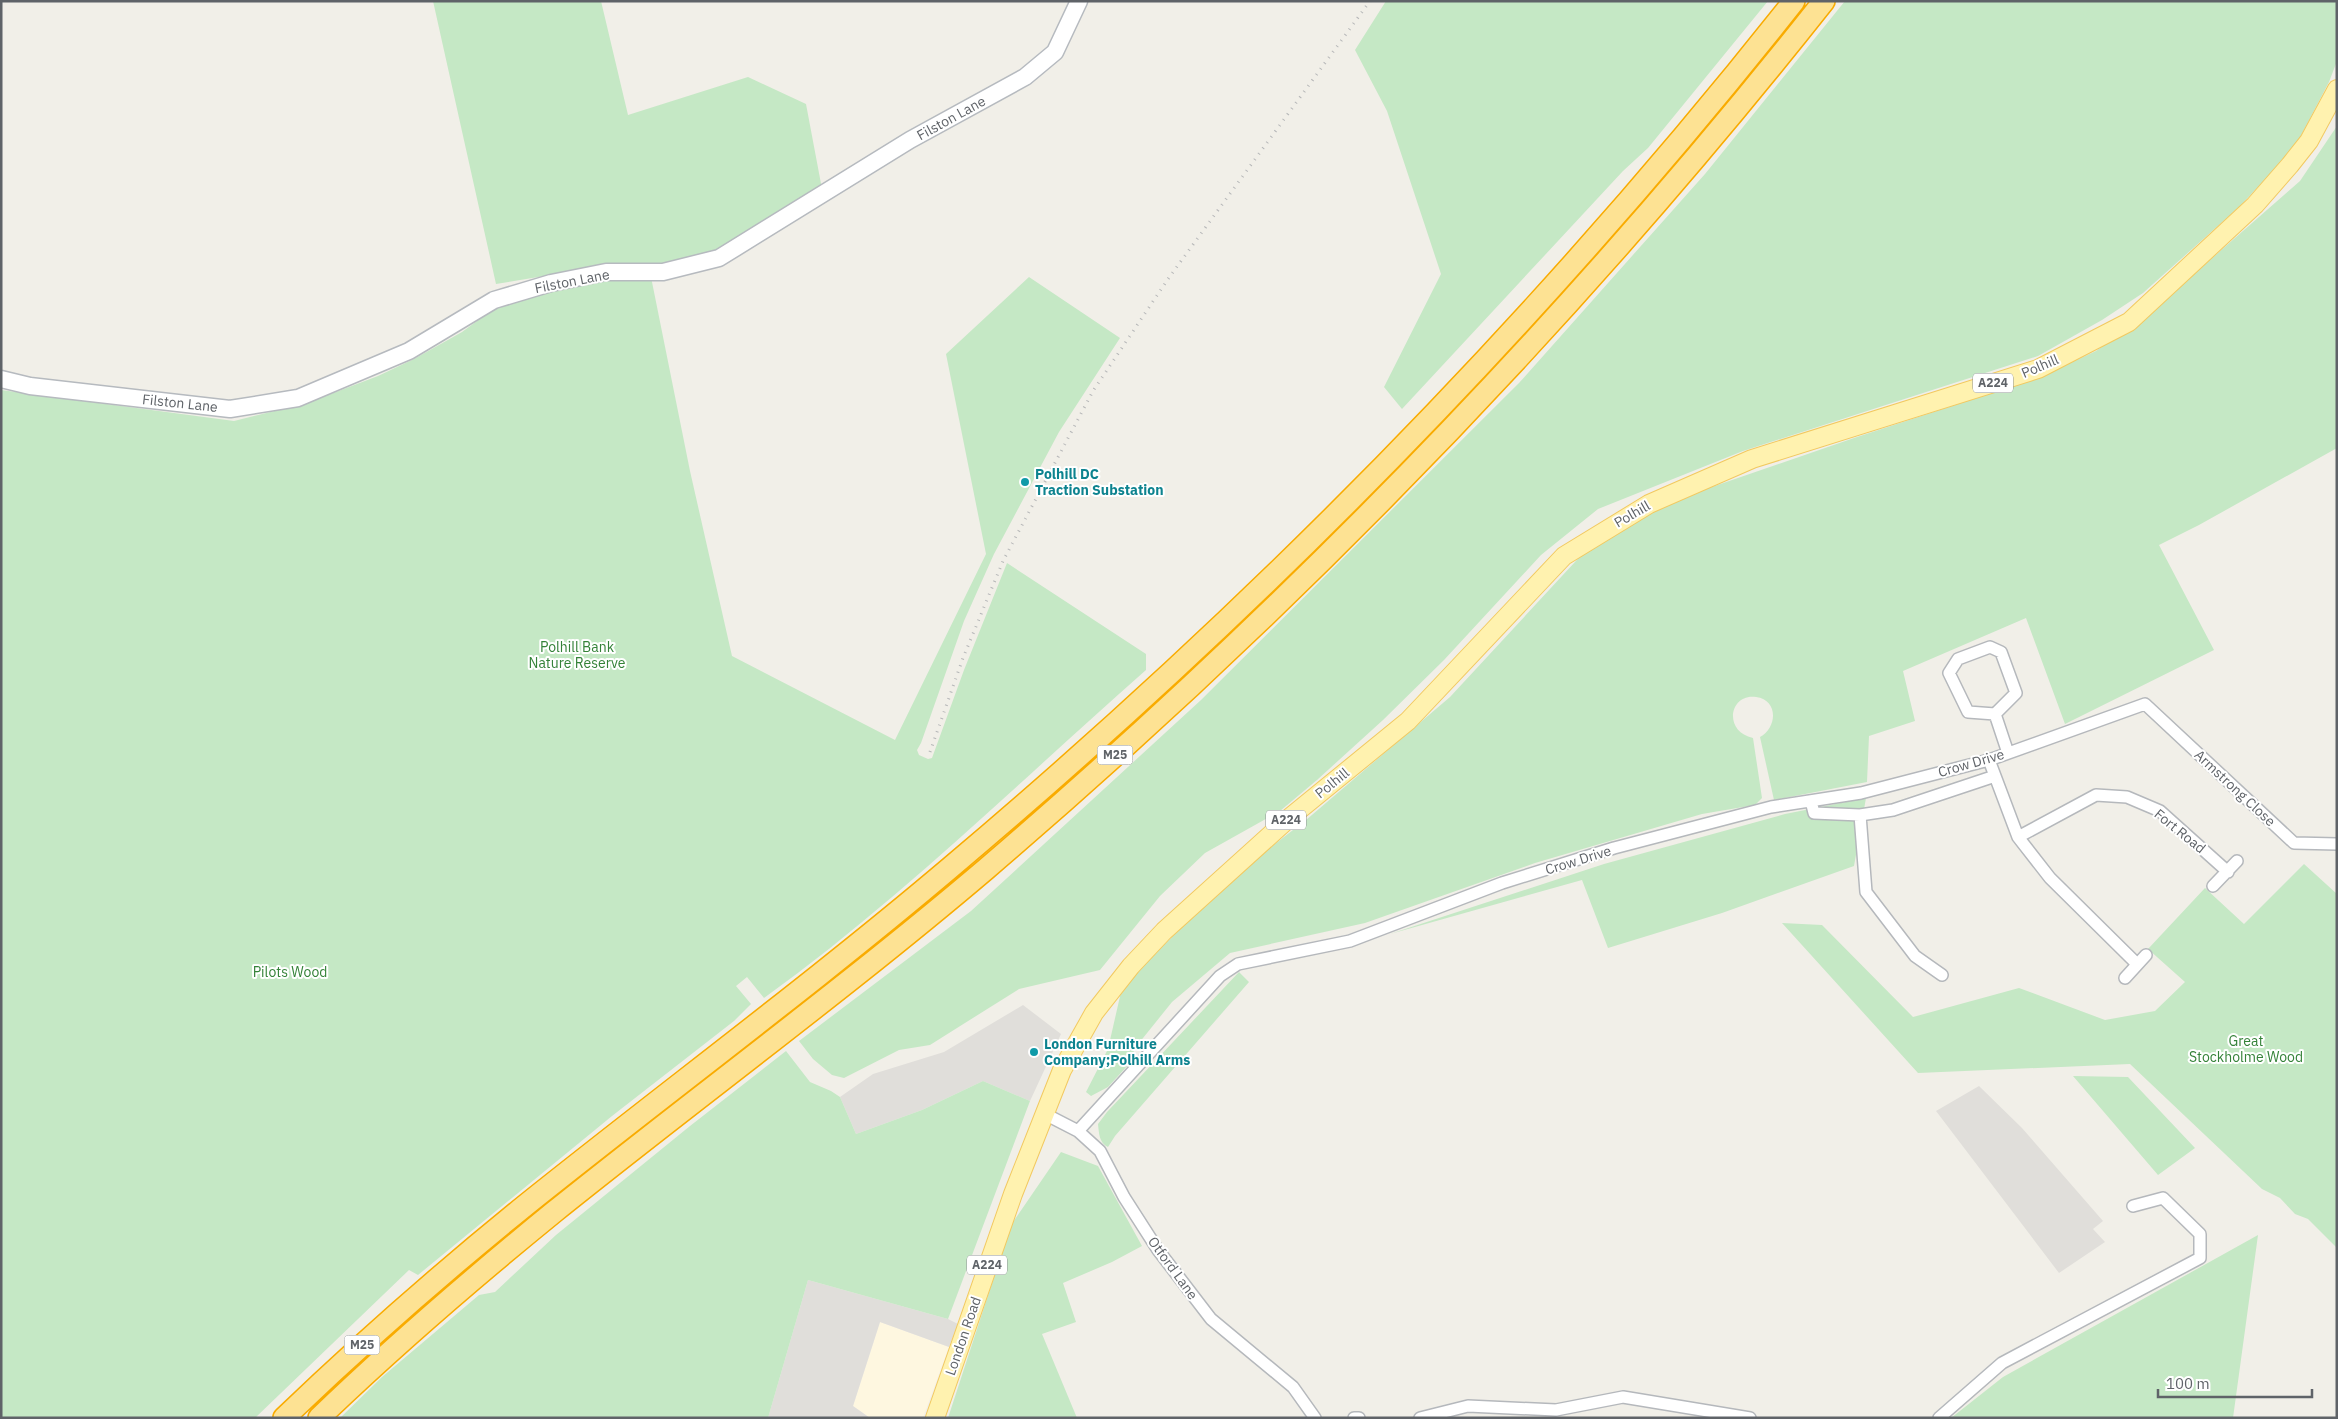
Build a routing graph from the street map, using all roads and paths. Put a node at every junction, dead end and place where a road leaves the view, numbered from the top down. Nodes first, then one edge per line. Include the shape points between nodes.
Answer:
1 (1079, 1) edge
2 (1794, 1) edge
3 (1824, 1) edge
4 (2337, 89) edge
5 (1, 379) edge
6 (2145, 704) joint
7 (1995, 714) junction
8 (2008, 753) junction
9 (1989, 760) junction
10 (1995, 776) junction
11 (1811, 801) junction
12 (1860, 815) junction
13 (2018, 837) junction
14 (2337, 844) edge
15 (2237, 861) dead end
16 (2228, 872) junction
17 (2213, 886) dead end
18 (2146, 955) dead end
19 (2137, 964) junction
20 (1942, 975) dead end
21 (2125, 978) dead end
22 (1043, 1113) junction
23 (1078, 1131) junction
24 (2133, 1206) dead end
25 (284, 1418) edge
26 (319, 1418) edge
27 (935, 1418) edge
28 (1315, 1418) edge
29 (1354, 1418) edge
30 (1358, 1418) edge
31 (1420, 1418) edge
32 (1750, 1418) edge
33 (1938, 1418) edge

1 - 5 street, Filston Lane via 1055,52 1025,77 910,140 720,258 663,272 606,272 551,283 494,300 409,351 298,398 230,409 30,386
2 - 25 highway, M25 via 1641,185 1503,340 1337,512 1174,670 1044,788 911,901 442,1274
3 - 26 highway, M25 via 1678,177 1532,343 1354,529 1226,653 1078,788 931,915 524,1237 425,1321
4 - 22 main road, Polhill / A224 via 2309,141 2290,166 2255,205 2128,322 2038,369 1752,459 1649,504 1564,556 1408,721 1288,819 1144,952 1094,1013 1069,1056
6 - 8 street, Crow Drive
6 - 14 street, Armstrong Close via 2294,843
7 - 7 street via 2016,693 2001,652 1990,647 1958,659 1949,673 1968,712
7 - 8 street
8 - 9 street, Crow Drive
9 - 10 street
9 - 11 street, Crow Drive via 1861,793
10 - 12 street via 1893,810
10 - 13 street
11 - 12 street via 1814,812
11 - 23 street, Crow Drive via 1771,807 1614,848 1502,883 1350,940 1238,964 1220,976
12 - 20 street via 1866,892 1915,956
13 - 16 street, Fort Road via 2096,795 2128,797 2160,811
13 - 19 street via 2050,878
15 - 16 street
16 - 17 street
18 - 19 street
19 - 21 street
22 - 23 street, Otford Lane
22 - 27 main road, London Road / A224
23 - 28 street, Otford Lane via 1100,1151 1124,1197 1158,1250 1211,1319 1293,1387
24 - 33 street via 2163,1198 2200,1234 2200,1258 2002,1363
29 - 30 street
31 - 32 street via 1468,1406 1556,1410 1623,1397

